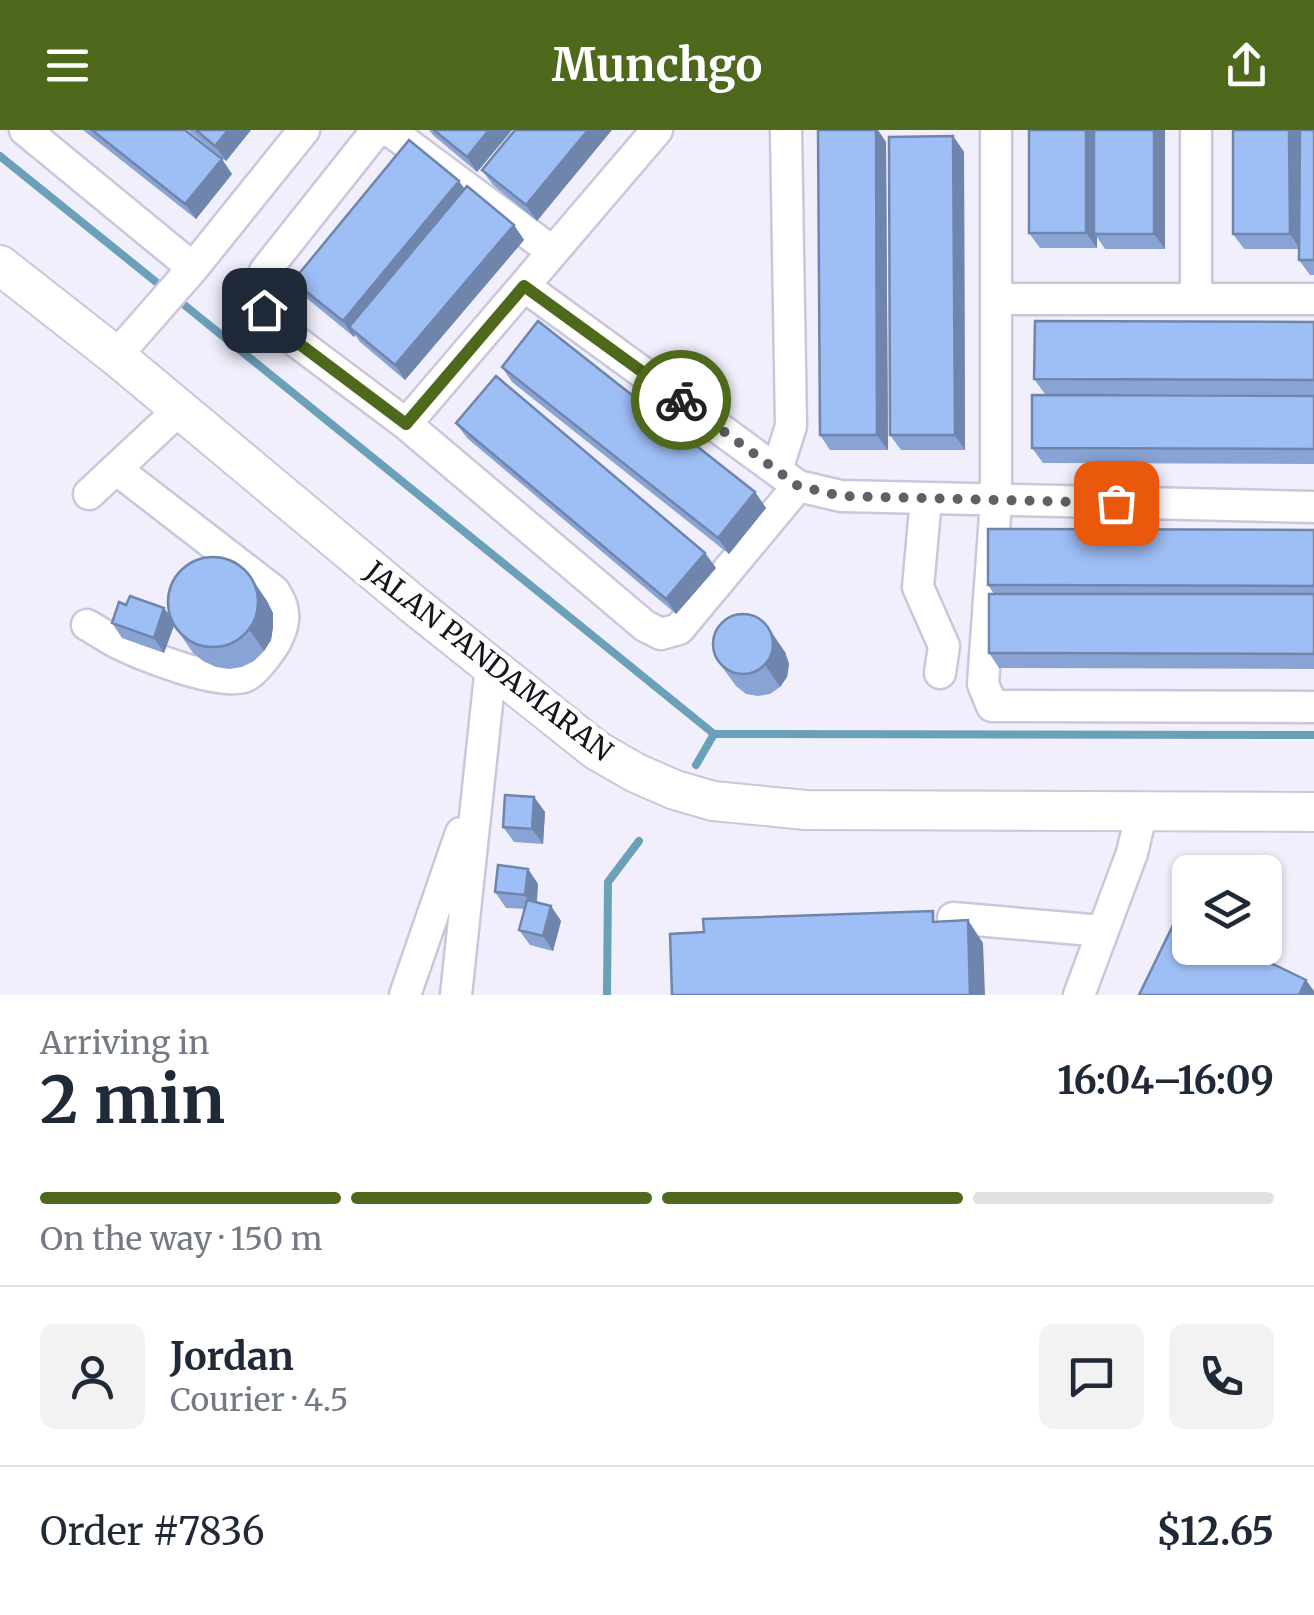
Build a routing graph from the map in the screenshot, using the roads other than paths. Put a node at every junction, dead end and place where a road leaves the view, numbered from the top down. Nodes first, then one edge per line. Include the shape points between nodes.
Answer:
1 (25, 130) edge
2 (304, 130) edge
3 (377, 130) edge
4 (388, 130) edge
5 (658, 130) edge
6 (786, 130) edge
7 (996, 130) edge
8 (1196, 130) edge
9 (553, 252) junction
10 (0, 265) edge
11 (178, 284) junction
12 (524, 286) junction
13 (1196, 298) junction
14 (1314, 298) edge
15 (996, 299) junction
16 (116, 356) junction
17 (180, 409) junction
18 (406, 424) junction
19 (116, 469) junction
20 (788, 478) junction
21 (88, 494) dead end
22 (926, 499) junction
23 (996, 500) junction
24 (1314, 507) edge
25 (87, 624) dead end
26 (491, 666) junction
27 (940, 673) dead end
28 (1314, 707) edge
29 (478, 783) junction
30 (1142, 811) junction
31 (1314, 812) edge
32 (953, 918) edge
33 (1102, 932) junction
34 (405, 995) edge
35 (456, 995) edge
36 (1079, 995) edge

1 - 11 street
2 - 11 street
3 - 18 street via 266,271 260,290 277,327
4 - 9 street
5 - 9 street
6 - 20 street
7 - 15 street
8 - 13 street
9 - 12 street
10 - 16 main road, JALAN PANDAMARAN
11 - 16 street
12 - 18 street
12 - 20 street
13 - 14 street
13 - 15 street
15 - 23 street
16 - 17 main road, JALAN PANDAMARAN
17 - 19 street
17 - 26 main road, JALAN PANDAMARAN
18 - 20 street via 661,634 679,629
19 - 21 street
19 - 25 street via 274,591 285,616 266,655 247,676 232,679 146,656
20 - 22 street via 841,496
22 - 23 street
22 - 27 street via 918,587 944,646
23 - 24 street
23 - 28 street via 983,684 992,706
26 - 29 street
26 - 30 main road, JALAN PANDAMARAN via 596,750 674,790 713,801 806,810
29 - 34 street
29 - 35 street
30 - 31 main road, JALAN PANDAMARAN
30 - 33 street
32 - 33 street
33 - 36 street

